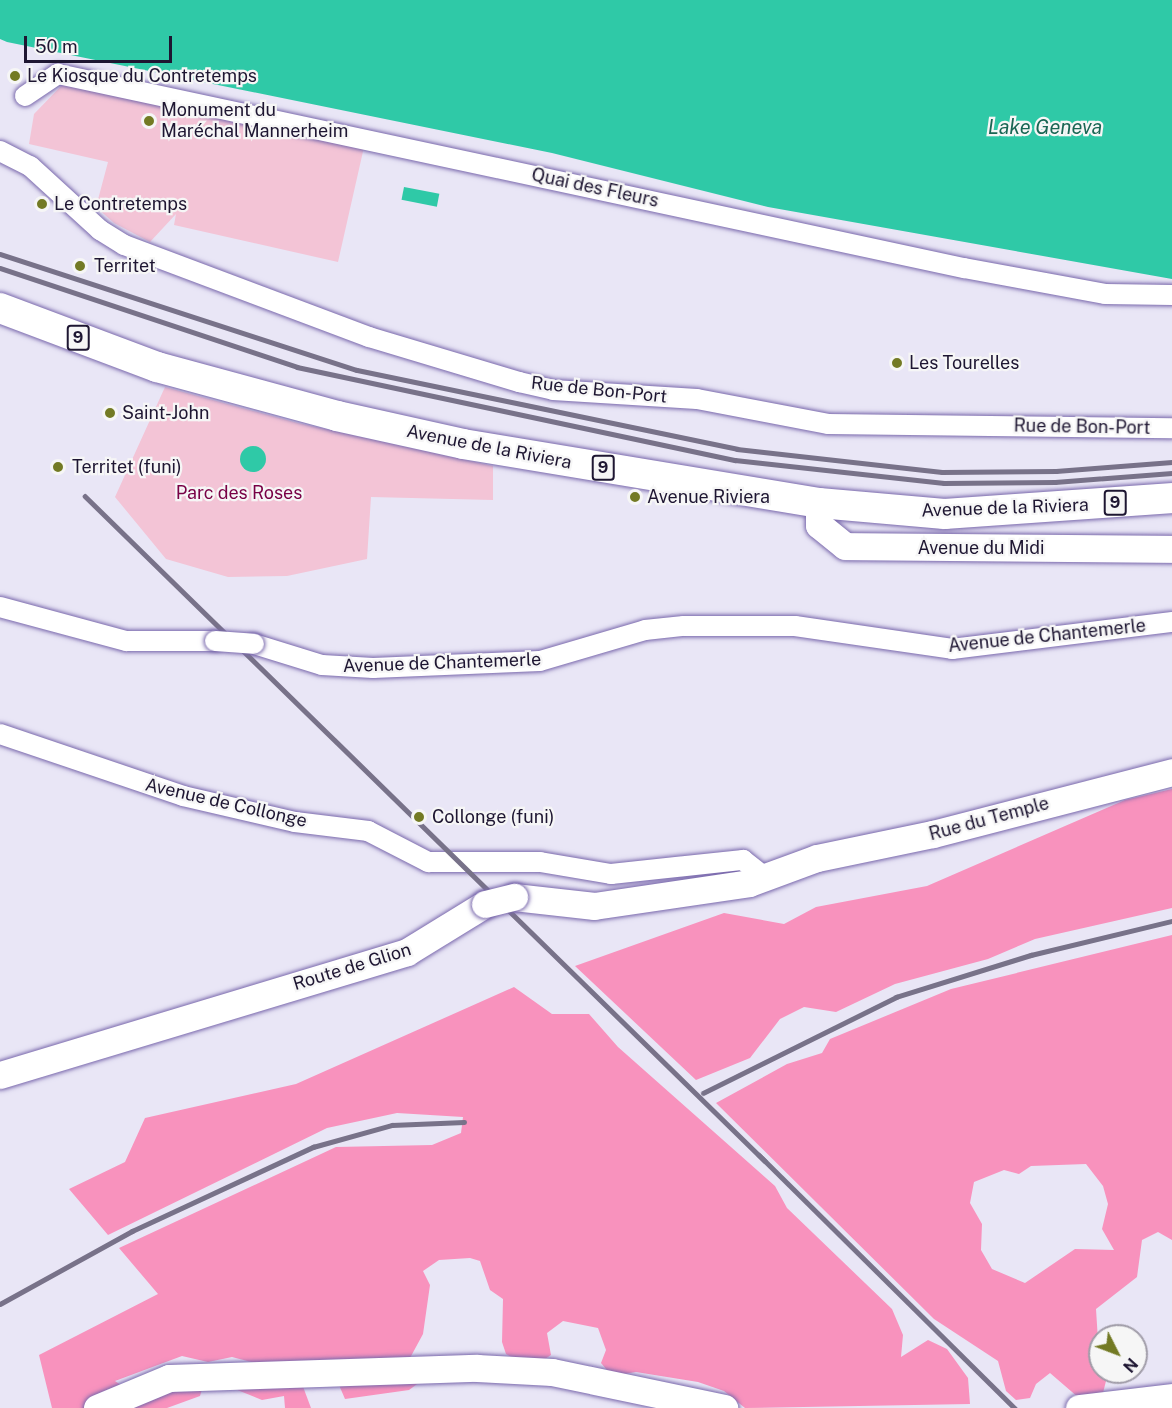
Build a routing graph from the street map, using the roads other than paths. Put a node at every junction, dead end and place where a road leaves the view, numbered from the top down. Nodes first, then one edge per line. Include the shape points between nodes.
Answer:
1 (25, 96) dead end
2 (4, 152) edge
3 (1172, 295) edge
4 (0, 308) edge
5 (1172, 428) edge
6 (1172, 498) edge
7 (819, 503) junction
8 (1172, 549) edge
9 (0, 607) edge
10 (1172, 622) edge
11 (0, 734) edge
12 (1172, 772) edge
13 (804, 861) joint
14 (766, 878) junction
15 (0, 1075) edge
16 (1172, 1397) edge
17 (97, 1408) edge
18 (724, 1408) edge
19 (1079, 1408) edge

1 - 3 street, Quai des Fleurs via 58,74 964,268 1105,294
2 - 5 street, Rue de Bon-Port via 124,244 369,337 519,382 553,390 697,399 828,424
4 - 7 main road, Avenue de la Riviera / 9 via 157,367 337,416 464,444
6 - 7 main road, Avenue de la Riviera / 9 via 945,513
7 - 8 street, Avenue du Midi via 819,525 845,546
9 - 10 street, Avenue de Chantemerle, bridge via 126,641 254,644 322,665 373,668 540,661 645,630 684,626 795,626 952,648
11 - 14 street, Avenue de Collonge via 183,796 295,822 368,831 417,858 439,864 540,862 611,874 743,860
12 - 13 street, Rue du Temple
13 - 14 street, Route de Glion
14 - 15 street, Route de Glion, bridge via 604,906 514,897 485,904 407,952
16 - 19 street
17 - 18 street via 169,1378 477,1368 552,1372

